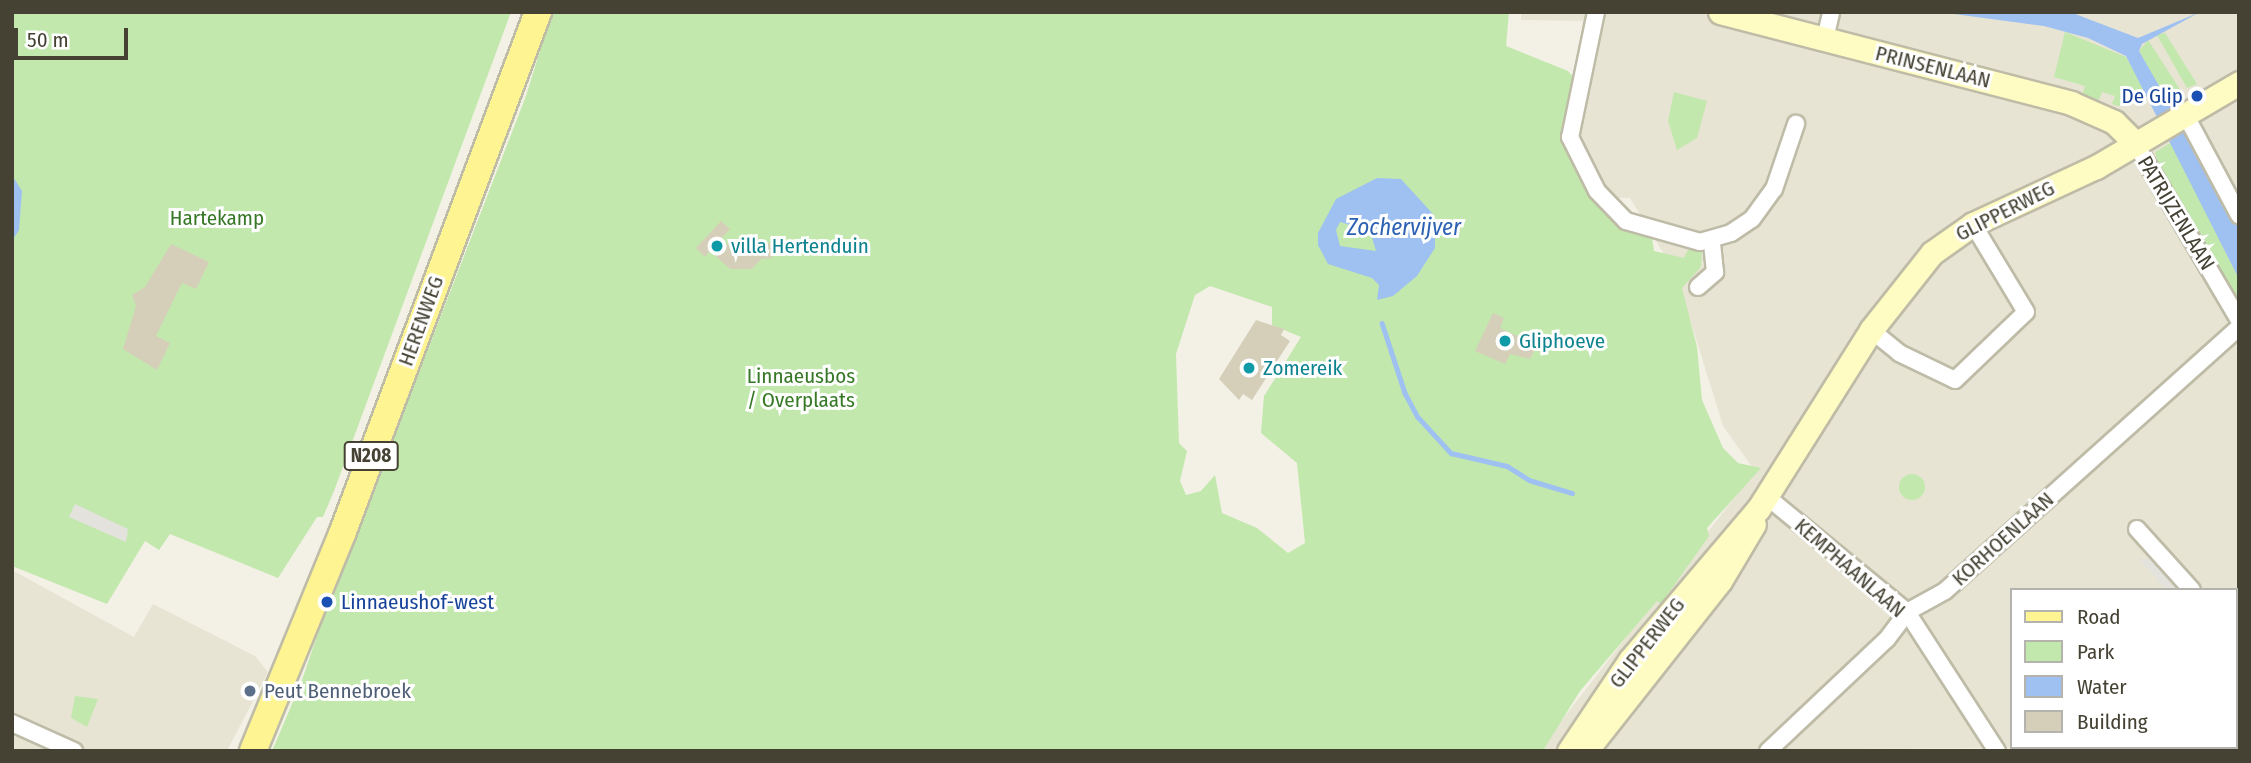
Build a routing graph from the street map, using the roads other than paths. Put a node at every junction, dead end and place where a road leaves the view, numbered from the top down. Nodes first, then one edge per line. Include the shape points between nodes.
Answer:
1 (537, 12) edge
2 (1596, 12) edge
3 (1720, 12) edge
4 (1830, 12) edge
5 (1825, 39) junction
6 (2239, 83) edge
7 (2185, 114) junction
8 (1796, 124) dead end
9 (2135, 143) junction
10 (2239, 215) edge
11 (1973, 225) junction
12 (1712, 241) junction
13 (1698, 287) dead end
14 (2239, 320) edge
15 (2239, 327) edge
16 (1871, 330) junction
17 (1763, 502) junction
18 (2137, 529) dead end
19 (2190, 588) edge
20 (1907, 612) junction
21 (12, 723) edge
22 (74, 751) edge
23 (253, 751) edge
24 (1569, 751) edge
25 (1587, 751) edge
26 (1768, 751) edge
27 (1997, 751) edge

1 - 23 main road, HERENWEG / N208 via 304,630
2 - 12 street via 1570,137 1581,166 1626,221 1662,234
3 - 5 street, PRINSENLAAN
4 - 5 street
5 - 9 street, PRINSENLAAN via 2071,103 2113,122
6 - 7 street, GLIPPERWEG
7 - 9 street, GLIPPERWEG
7 - 10 street
8 - 12 street via 1774,190 1752,219
9 - 11 street, GLIPPERWEG
9 - 14 street, PATRIJZENLAAN
11 - 16 street, GLIPPERWEG via 1932,253
11 - 16 street via 2026,313 1955,380 1899,353
12 - 13 street via 1715,272
15 - 20 street, KORHOENLAAN via 1945,591
16 - 17 street, GLIPPERWEG
17 - 20 street, KEMPHAANLAAN
17 - 24 street, GLIPPERWEG via 1630,660
17 - 25 street, GLIPPERWEG via 1751,537
18 - 19 street
20 - 26 street, KORHOENLAAN via 1887,639
20 - 27 street, KEMPHAANLAAN
21 - 22 street

